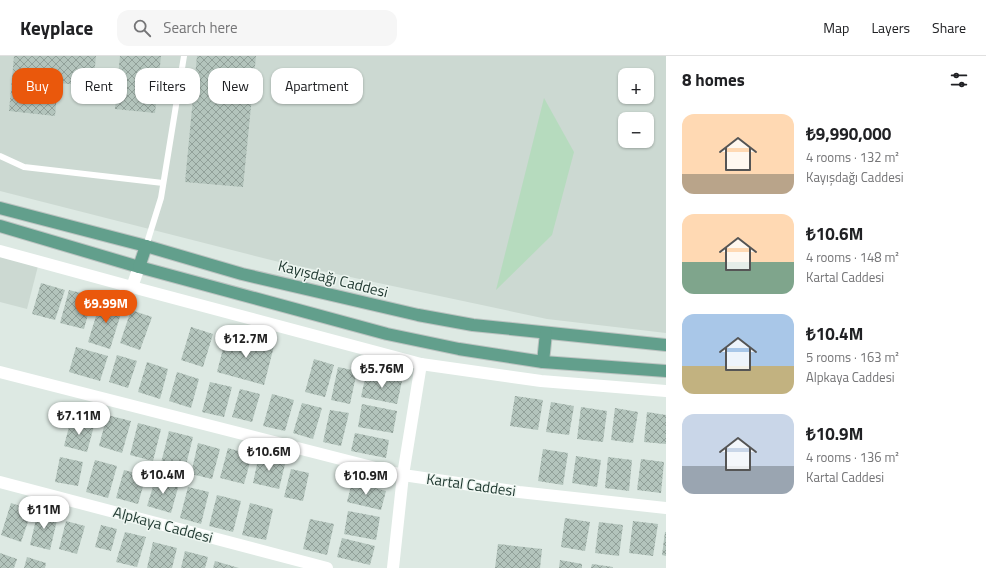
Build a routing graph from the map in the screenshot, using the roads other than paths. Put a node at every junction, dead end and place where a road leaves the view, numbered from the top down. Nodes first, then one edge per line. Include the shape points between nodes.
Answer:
1 (184, 56) edge
2 (0, 156) edge
3 (163, 183) junction
4 (0, 208) edge
5 (0, 226) edge
6 (146, 246) junction
7 (0, 251) edge
8 (139, 268) junction
9 (132, 288) junction
10 (546, 333) junction
11 (666, 345) edge
12 (543, 362) junction
13 (421, 364) junction
14 (666, 370) edge
15 (0, 372) edge
16 (541, 381) junction
17 (666, 391) edge
18 (403, 475) junction
19 (0, 482) edge
20 (666, 508) edge
21 (327, 568) edge
22 (394, 568) edge

1 - 3 lane
2 - 3 lane via 24,167
3 - 6 lane
4 - 6 main road, Kayışdağı Caddesi
5 - 8 main road
6 - 8 main road
6 - 10 main road, Kayışdağı Caddesi via 242,274 395,310 473,325
7 - 9 street
8 - 9 street
8 - 12 main road via 387,334 459,349
9 - 13 street
10 - 11 main road, Kayışdağı Caddesi
10 - 12 main road
12 - 14 main road
12 - 16 street
13 - 16 street
13 - 18 street
15 - 18 street, Kartal Caddesi
16 - 17 street
18 - 20 street, Kartal Caddesi via 519,492
18 - 22 street
19 - 21 street, Alpkaya Caddesi

